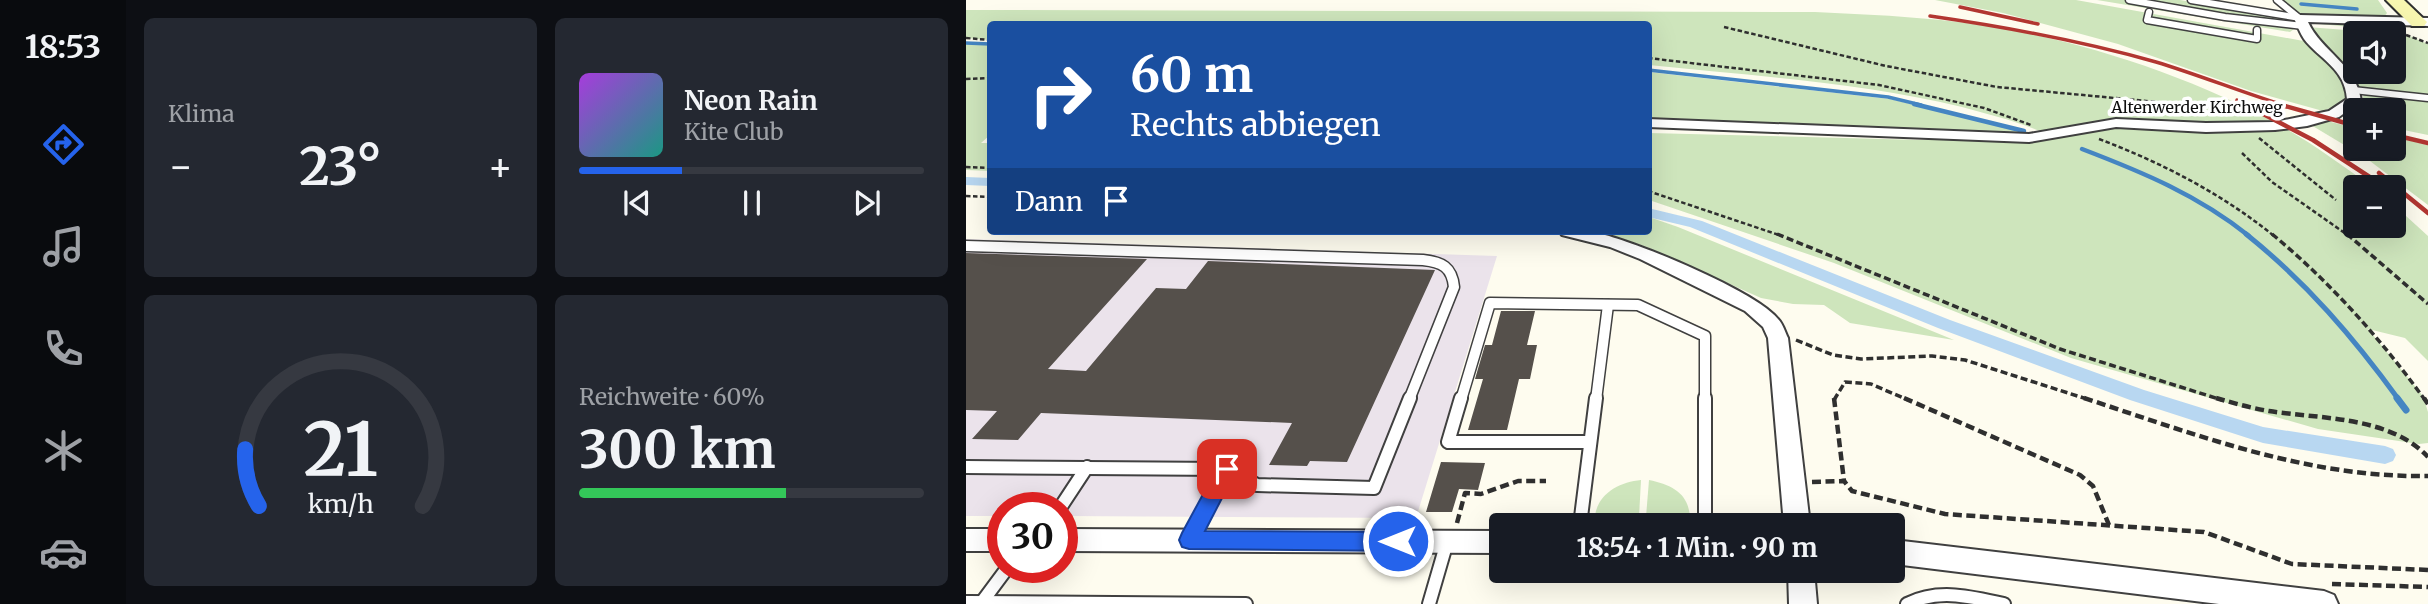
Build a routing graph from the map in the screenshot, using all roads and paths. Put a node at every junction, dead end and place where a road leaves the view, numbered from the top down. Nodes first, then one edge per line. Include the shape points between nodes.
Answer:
1 (2129, 0) edge
2 (2191, 0) edge
3 (2277, 0) edge
4 (2394, 0) edge
5 (2149, 12) dead end
6 (2302, 22) junction
7 (2425, 25) edge
8 (1724, 27) dead end
9 (2257, 30) dead end
10 (2406, 35) dead end
11 (966, 38) edge
12 (987, 40) edge
13 (2428, 43) edge
14 (1652, 58) edge
15 (987, 78) edge
16 (966, 79) edge
17 (2353, 90) junction
18 (2428, 98) edge
19 (1652, 123) edge
20 (2251, 127) junction
21 (2074, 131) junction
22 (2050, 136) junction
23 (2242, 153) dead end
24 (966, 167) edge
25 (987, 168) edge
26 (1652, 192) edge
27 (966, 196) edge
28 (987, 197) edge
29 (2336, 200) dead end
30 (1584, 235) edge
31 (966, 246) edge
32 (2428, 304) edge
33 (1608, 305) junction
34 (1778, 338) junction
35 (2428, 404) edge
36 (1590, 442) junction
37 (2428, 457) edge
38 (966, 467) edge
39 (1087, 467) junction
40 (1227, 469) junction
41 (2428, 477) edge
42 (1546, 481) dead end
43 (1844, 481) junction
44 (1812, 482) dead end
45 (1071, 492) edge
46 (1581, 513) edge
47 (1706, 513) edge
48 (1796, 513) edge
49 (2109, 524) junction
50 (966, 540) edge
51 (987, 540) edge
52 (1078, 540) edge
53 (1189, 540) junction
54 (1450, 541) junction
55 (1489, 542) edge
56 (1905, 553) edge
57 (2428, 570) edge
58 (996, 583) edge
59 (1802, 583) edge
60 (966, 602) edge
61 (982, 602) junction
62 (1246, 604) edge
63 (1429, 604) edge
64 (1804, 604) edge
65 (1907, 604) edge
66 (2004, 604) edge
67 (2324, 604) edge

1 - 6 lane via 2225,18
2 - 6 lane
3 - 6 lane
4 - 7 main road
5 - 9 lane via 2147,20 2257,39
6 - 7 street
6 - 17 street via 2309,38 2333,58
8 - 20 path via 1997,87 2211,107 2246,118
10 - 13 path
11 - 12 path
14 - 22 path via 1925,93 2014,117
15 - 16 path
17 - 18 lane
17 - 20 street, Altenwerder Kirchweg via 2354,101 2327,115 2299,124
19 - 22 street, Altenwerder Kirchweg
20 - 21 street, Altenwerder Kirchweg via 2116,124
20 - 29 path
21 - 22 street, Altenwerder Kirchweg
21 - 35 path via 2130,150 2206,188 2264,225 2315,270
23 - 32 path via 2272,182 2344,232
24 - 25 path
26 - 37 path via 1834,256 2060,349 2250,408 2372,425 2404,436
27 - 28 path
30 - 34 street via 1646,255 1752,306 1771,323
31 - 40 lane via 1423,260 1448,267 1454,274 1454,286 1374,488 1257,485
33 - 36 lane
33 - 36 lane via 1490,303 1448,442
33 - 47 lane via 1637,305 1705,337
34 - 41 path via 1861,359 1932,356 1965,360 2255,453 2391,479
34 - 48 street
36 - 46 lane
38 - 39 lane
39 - 40 lane
39 - 45 lane
40 - 53 lane
42 - 54 path via 1518,481 1481,494 1465,494
43 - 44 path
43 - 49 path via 1852,491 1945,514
43 - 49 path via 1833,397 1845,382 1857,381 2080,475 2093,486
49 - 57 path via 2204,532 2292,564
50 - 51 street
52 - 53 street
53 - 54 street
54 - 55 street
54 - 63 lane
56 - 67 street
58 - 61 lane
59 - 64 street
60 - 61 lane
61 - 62 lane
65 - 66 lane via 1929,594

